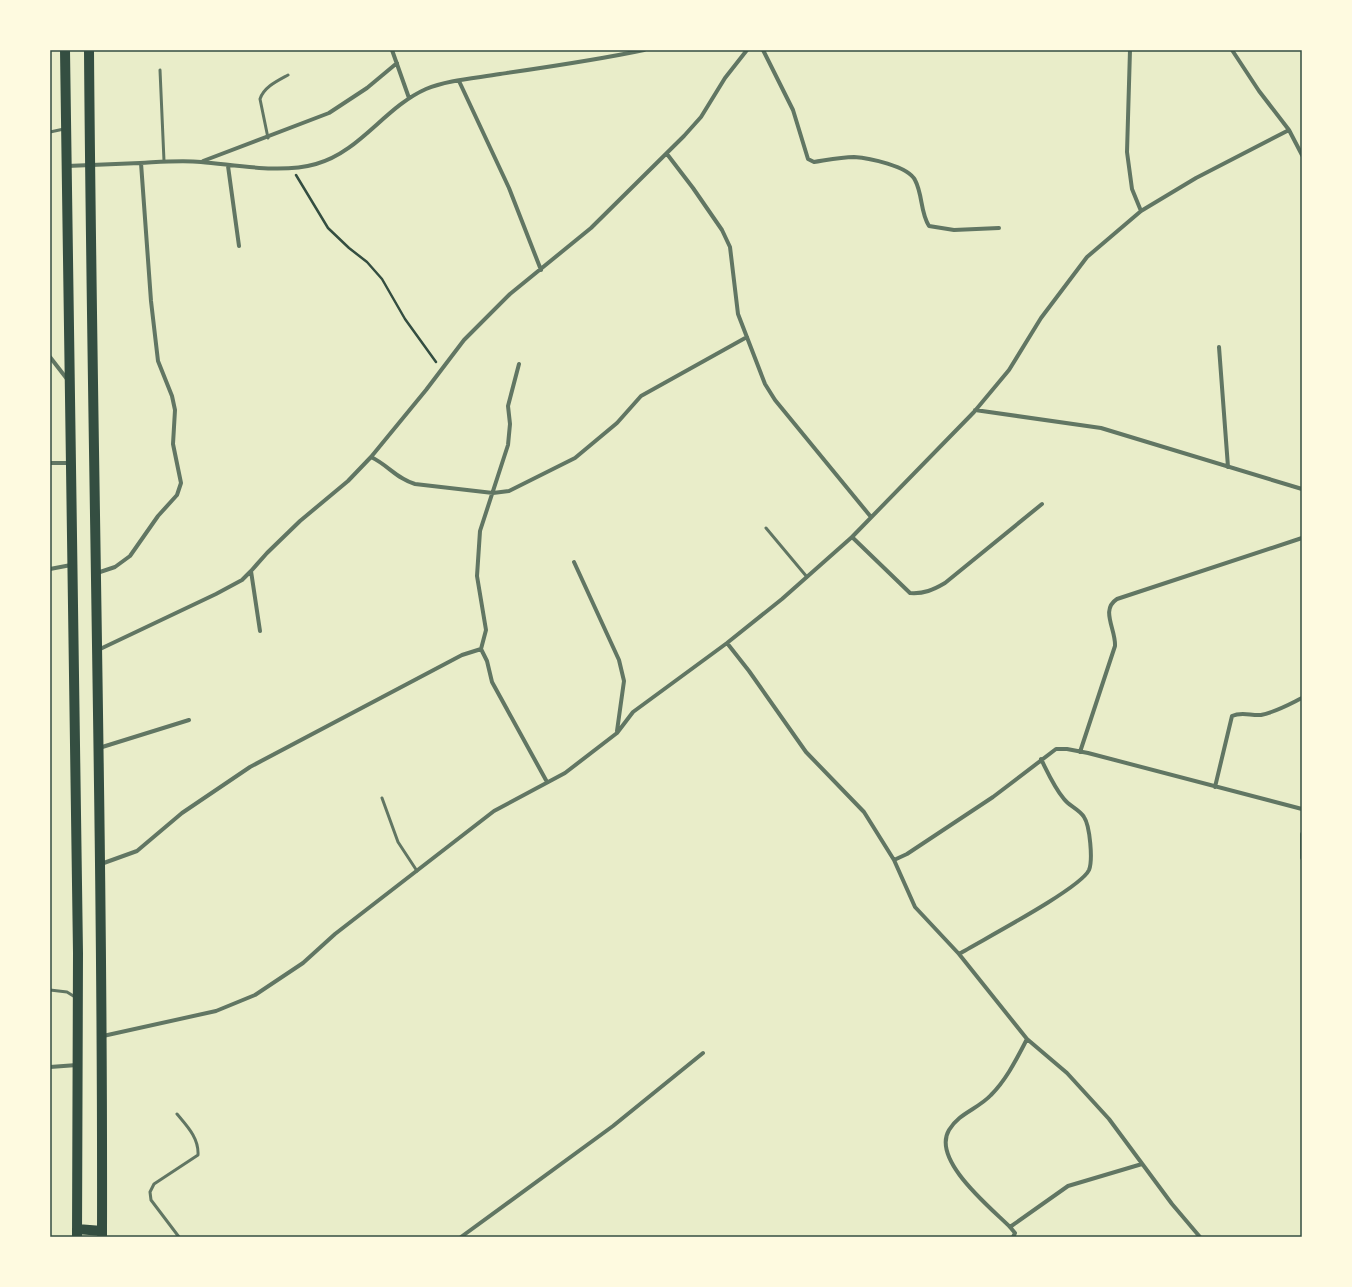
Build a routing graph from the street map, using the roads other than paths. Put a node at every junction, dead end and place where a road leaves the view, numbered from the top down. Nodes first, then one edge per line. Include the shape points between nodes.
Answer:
1 (65, 50) edge
2 (89, 50) edge
3 (392, 50) edge
4 (644, 50) edge
5 (747, 50) edge
6 (763, 50) edge
7 (1130, 50) edge
8 (1232, 50) edge
9 (632, 51) edge
10 (397, 63) junction
11 (160, 70) dead end
12 (288, 75) dead end
13 (459, 81) junction
14 (409, 98) junction
15 (66, 129) junction
16 (1289, 130) junction
17 (50, 132) edge
18 (268, 138) junction
19 (667, 154) junction
20 (1302, 155) edge
21 (164, 161) junction
22 (201, 162) junction
23 (141, 163) junction
24 (90, 165) junction
25 (67, 166) junction
26 (228, 166) junction
27 (1141, 211) junction
28 (999, 228) dead end
29 (239, 246) dead end
30 (541, 270) junction
31 (747, 337) junction
32 (1219, 347) dead end
33 (50, 357) edge
34 (519, 364) dead end
35 (71, 384) junction
36 (975, 410) junction
37 (371, 457) junction
38 (50, 463) edge
39 (70, 463) junction
40 (1228, 467) junction
41 (1302, 489) edge
42 (493, 493) junction
43 (1042, 504) dead end
44 (871, 516) junction
45 (766, 528) dead end
46 (852, 537) junction
47 (1302, 538) edge
48 (574, 562) dead end
49 (72, 565) junction
50 (50, 569) edge
51 (251, 571) junction
52 (95, 573) junction
53 (807, 577) junction
54 (260, 631) dead end
55 (727, 643) junction
56 (480, 649) junction
57 (96, 650) junction
58 (1302, 698) edge
59 (188, 720) dead end
60 (617, 733) junction
61 (98, 748) junction
62 (1080, 752) junction
63 (1042, 759) junction
64 (547, 782) junction
65 (1215, 787) junction
66 (382, 798) dead end
67 (1302, 809) edge
68 (1302, 834) edge
69 (1302, 858) edge
70 (894, 860) junction
71 (100, 865) junction
72 (417, 871) junction
73 (958, 954) junction
74 (50, 990) edge
75 (77, 1000) junction
76 (103, 1036) junction
77 (1027, 1039) junction
78 (703, 1053) dead end
79 (78, 1065) junction
80 (50, 1067) edge
81 (177, 1114) dead end
82 (1142, 1164) junction
83 (1010, 1227) junction
84 (77, 1233) edge
85 (102, 1234) edge
86 (179, 1237) edge
87 (461, 1237) edge
88 (1014, 1237) edge
89 (1200, 1237) edge

1 - 15 main road
2 - 24 main road
3 - 10 street
4 - 9 street
5 - 19 street via 725,78 701,117
6 - 28 street via 793,110 808,159 814,162 855,157 878,161 909,172 920,192 924,218 929,226 954,230
7 - 27 street via 1127,152 1132,189
8 - 16 street
9 - 13 street
10 - 14 street
10 - 18 street via 367,88 329,113
11 - 21 lane
12 - 18 lane via 266,89 260,99
13 - 14 street via 427,88
13 - 30 street via 509,188
14 - 26 street via 336,156 316,164 292,168
15 - 17 lane
15 - 25 main road
16 - 20 street
16 - 27 street via 1196,178
18 - 22 street
19 - 30 street via 591,228
19 - 31 street via 694,188 725,236 730,248 738,314
21 - 22 street
21 - 23 street
22 - 26 street
23 - 24 street
23 - 52 street via 150,301 158,361 175,410 173,444 181,483 177,494 130,556 116,567
24 - 25 street
24 - 52 main road
25 - 35 main road
26 - 29 street
27 - 36 street via 1087,257 1041,318 1010,370
30 - 37 street via 510,294 464,340
31 - 42 street via 641,396 617,423 575,458 509,490
31 - 44 street via 765,384 775,400
32 - 40 street
33 - 35 street
34 - 42 street via 508,406 508,445
35 - 39 main road
36 - 40 street via 1101,428
36 - 44 street
37 - 42 street via 384,463 404,481 410,483
37 - 51 street via 348,481 300,521
38 - 39 street
39 - 49 main road
40 - 41 street
42 - 56 street via 480,531 477,576 486,630
43 - 46 street via 945,583 922,594 910,593
44 - 46 street
45 - 53 lane
46 - 53 street
47 - 62 street via 1111,603 1108,611 1116,637 1115,646
48 - 60 street via 621,667 624,681
49 - 50 street
49 - 75 main road
51 - 54 street
51 - 57 street via 242,580 216,594
52 - 57 main road
53 - 55 street
55 - 60 street via 633,712
55 - 70 street via 806,752 864,812
56 - 64 street via 487,661 492,682
56 - 71 street via 462,655 250,768 182,812 137,850
57 - 61 main road
58 - 65 street via 1274,712 1258,715 1239,713 1232,716
59 - 61 street
60 - 64 street via 565,773
61 - 71 main road
62 - 63 street via 1056,749
62 - 65 street
63 - 70 street via 993,797
63 - 73 street via 1054,787 1065,801 1085,817 1091,858 1089,870 1082,880
64 - 72 street via 494,811
65 - 67 street
66 - 72 lane via 398,842
68 - 69 street
70 - 73 street via 914,907
71 - 76 main road
72 - 76 street via 303,962 255,995 216,1011
73 - 77 street
74 - 75 lane via 66,992
75 - 79 main road
76 - 85 main road
77 - 82 street via 1067,1073 1109,1119
77 - 83 street via 1004,1081 990,1097 958,1118 948,1131 945,1145 950,1162 963,1180
78 - 87 street via 612,1126
79 - 80 street
79 - 84 main road
81 - 86 lane via 191,1130 199,1145 198,1155 154,1184 150,1192 151,1200
82 - 83 street via 1068,1186
82 - 89 street
83 - 88 street
84 - 85 main road

